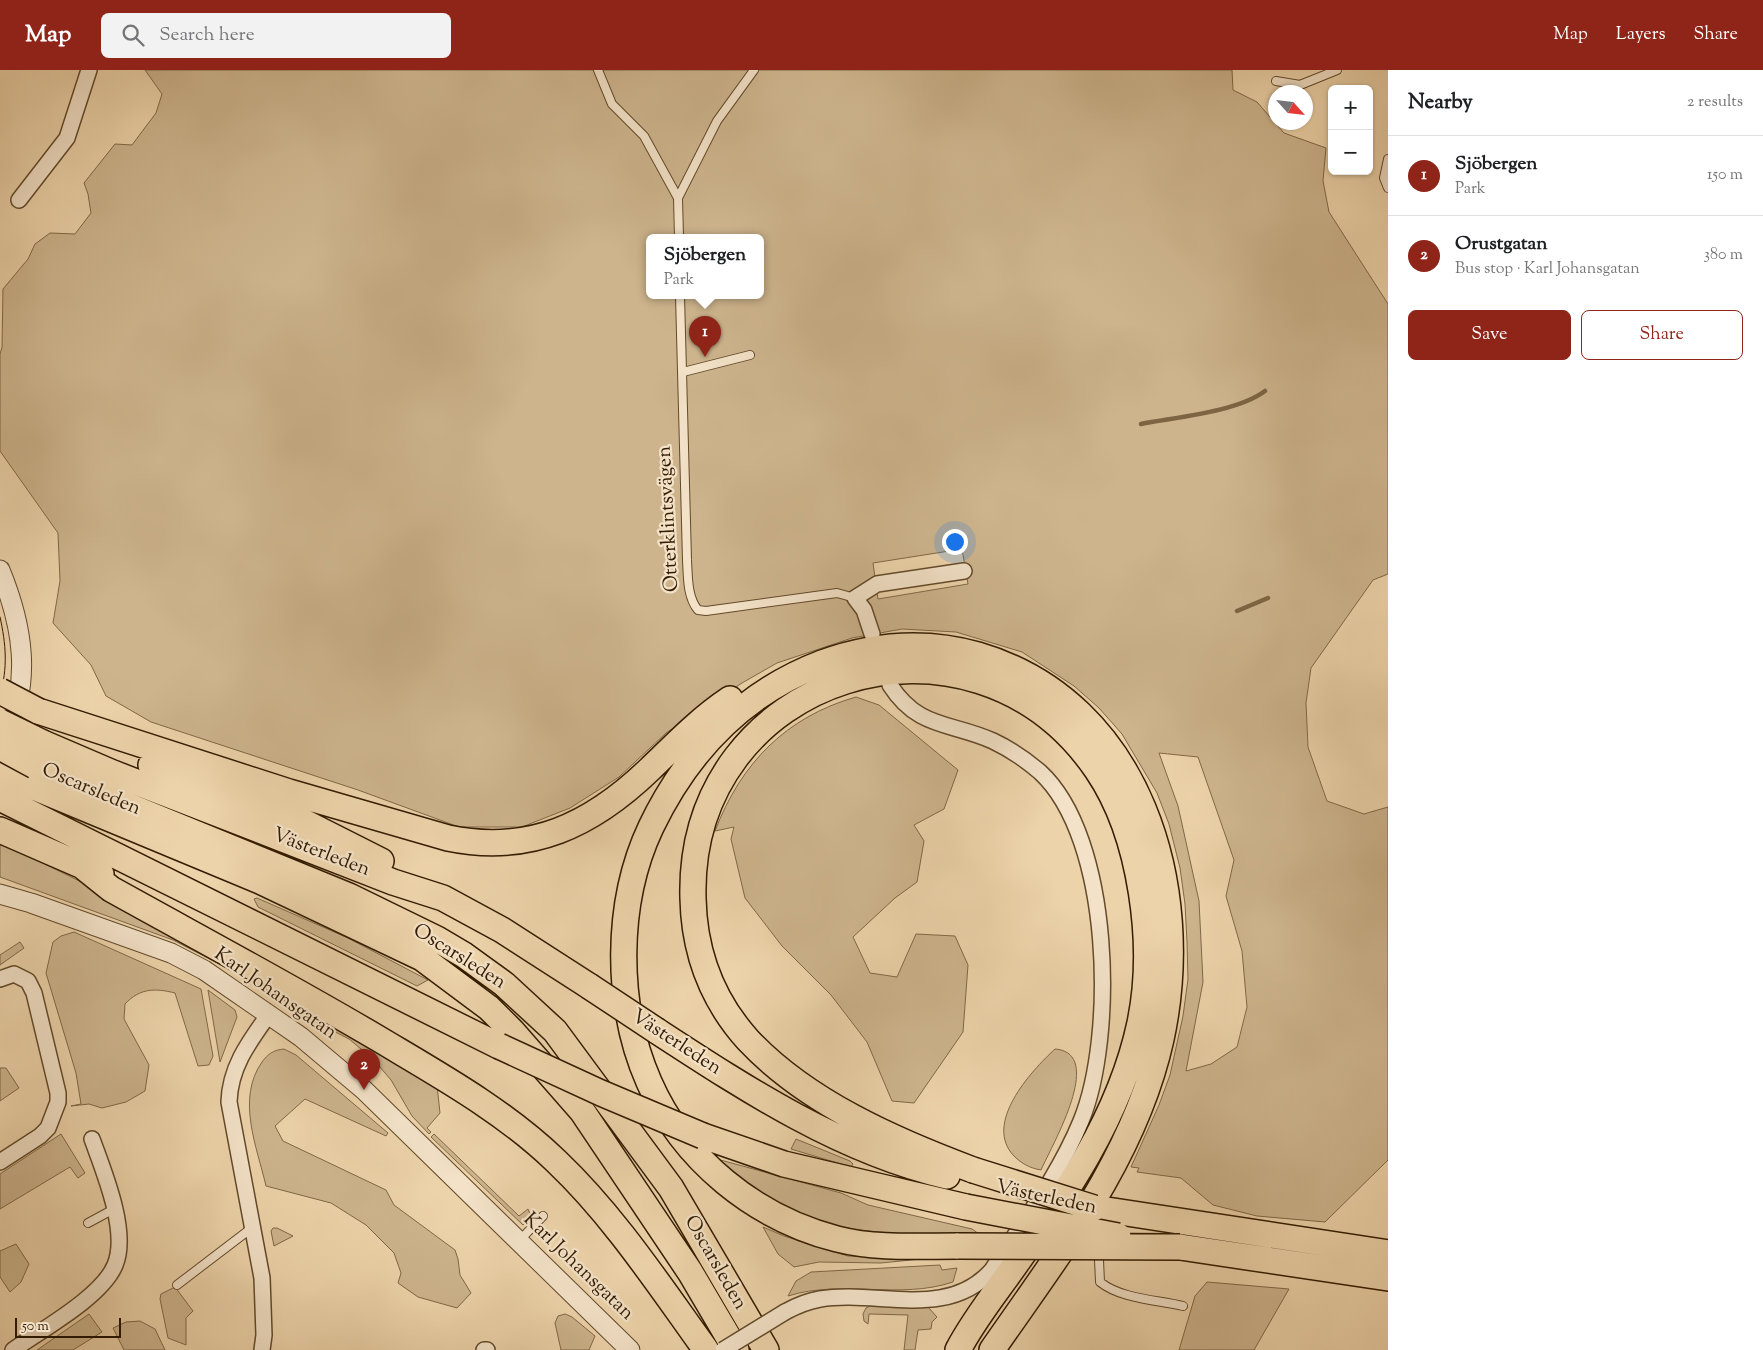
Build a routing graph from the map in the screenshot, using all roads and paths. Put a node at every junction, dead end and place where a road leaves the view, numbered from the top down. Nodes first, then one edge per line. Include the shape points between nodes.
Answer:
1 (89, 70) edge
2 (598, 70) edge
3 (754, 70) edge
4 (1337, 70) edge
5 (1276, 81) dead end
6 (1388, 159) edge
7 (1388, 188) edge
8 (678, 198) junction
9 (19, 200) dead end
10 (679, 234) edge
11 (680, 299) edge
12 (750, 355) dead end
13 (684, 372) junction
14 (0, 570) edge
15 (964, 572) dead end
16 (855, 598) junction
17 (872, 634) dead end
18 (806, 670) junction
19 (890, 685) dead end
20 (0, 691) edge
21 (38, 711) junction
22 (0, 722) edge
23 (0, 748) edge
24 (0, 774) edge
25 (24, 780) edge
26 (1, 830) edge
27 (86, 869) junction
28 (0, 894) edge
29 (443, 898) junction
30 (0, 980) edge
31 (395, 995) junction
32 (270, 1014) junction
33 (92, 1139) dead end
34 (0, 1162) edge
35 (972, 1176) junction
36 (114, 1209) junction
37 (543, 1216) dead end
38 (88, 1223) dead end
39 (253, 1227) junction
40 (519, 1241) junction
41 (1180, 1247) junction
42 (1388, 1252) edge
43 (1099, 1260) dead end
44 (1388, 1278) edge
45 (177, 1285) dead end
46 (1183, 1306) dead end
47 (13, 1350) edge
48 (262, 1350) edge
49 (630, 1350) edge
50 (706, 1350) edge
51 (723, 1350) edge
52 (736, 1350) edge
53 (766, 1350) edge
54 (958, 1350) edge
55 (992, 1350) edge

1 - 9 street via 68,138
2 - 8 lane via 612,104 644,136
3 - 8 lane via 717,121
4 - 5 lane via 1300,85
6 - 7 lane via 1384,178
8 - 10 lane
11 - 13 lane, Otterklintsvägen
12 - 13 lane
13 - 16 lane, Otterklintsvägen via 688,568 691,596 696,608 717,610 837,593
14 - 23 street via 16,618 23,680 14,721
15 - 16 street via 877,584
16 - 17 street via 864,610
18 - 21 highway via 789,670 763,680 712,711 649,770 594,813 557,832 507,843 466,842 439,835 280,790
18 - 41 highway, bridge via 754,699 703,744 680,774 653,822 636,865 626,917 624,963 632,1032 663,1111 680,1136 714,1174 743,1195 805,1229 839,1240 876,1245
18 - 55 highway via 849,653 917,645 968,652 1029,675 1072,706 1110,746 1138,794 1155,842 1169,916 1170,966 1162,1033 1148,1086 1110,1171 1070,1237
19 - 51 street, bridge via 918,715 993,741 1012,751 1041,773 1062,799 1092,882 1102,950 1103,1019 1095,1076 1082,1120 1058,1167 992,1270 980,1282 956,1294 926,1300 822,1299 785,1312
20 - 21 highway, bridge
21 - 29 highway via 69,732 292,816 404,873
22 - 25 highway, Västerleden, bridge
23 - 25 highway, Oscarsleden, bridge
24 - 25 highway, Oscarsleden
25 - 29 highway, Västerleden via 113,773 393,882
25 - 31 highway
25 - 52 highway, Oscarsleden via 260,882 422,958 489,1008 582,1111 690,1272
25 - 53 highway, Oscarsleden via 349,896 437,939 504,984 561,1038 671,1188
26 - 27 highway
27 - 31 highway via 116,878
27 - 50 highway via 111,889 455,1084 524,1134 557,1161 627,1240
28 - 32 street, Karl Johansgatan via 171,952
29 - 35 highway, Västerleden, bridge via 502,930 734,1081 817,1128 907,1164
30 - 34 street via 14,974 28,981 34,993 58,1093 56,1112 48,1128
31 - 41 highway, Västerleden, bridge via 600,1093 703,1136 784,1164 966,1207
32 - 39 street via 244,1050 230,1085 229,1102
32 - 40 street, Karl Johansgatan via 364,1090
33 - 36 street
35 - 42 highway, Västerleden, bridge via 1094,1208
35 - 54 highway via 814,1093 782,1070 751,1043 722,1006 699,950 694,924 692,871 696,844 710,800 724,773 753,738 786,709 837,683 865,675 910,670 934,670 957,675 1006,692 1044,714 1075,743 1104,780 1125,826 1138,874 1144,917 1144,994 1140,1024 1116,1098 1075,1179 974,1321
36 - 38 lane
36 - 47 street via 119,1253 110,1274 92,1294
37 - 40 lane
39 - 45 lane
39 - 48 street via 262,1278
40 - 49 street, Karl Johansgatan
41 - 44 highway, Västerleden
43 - 46 lane via 1100,1282 1106,1287

